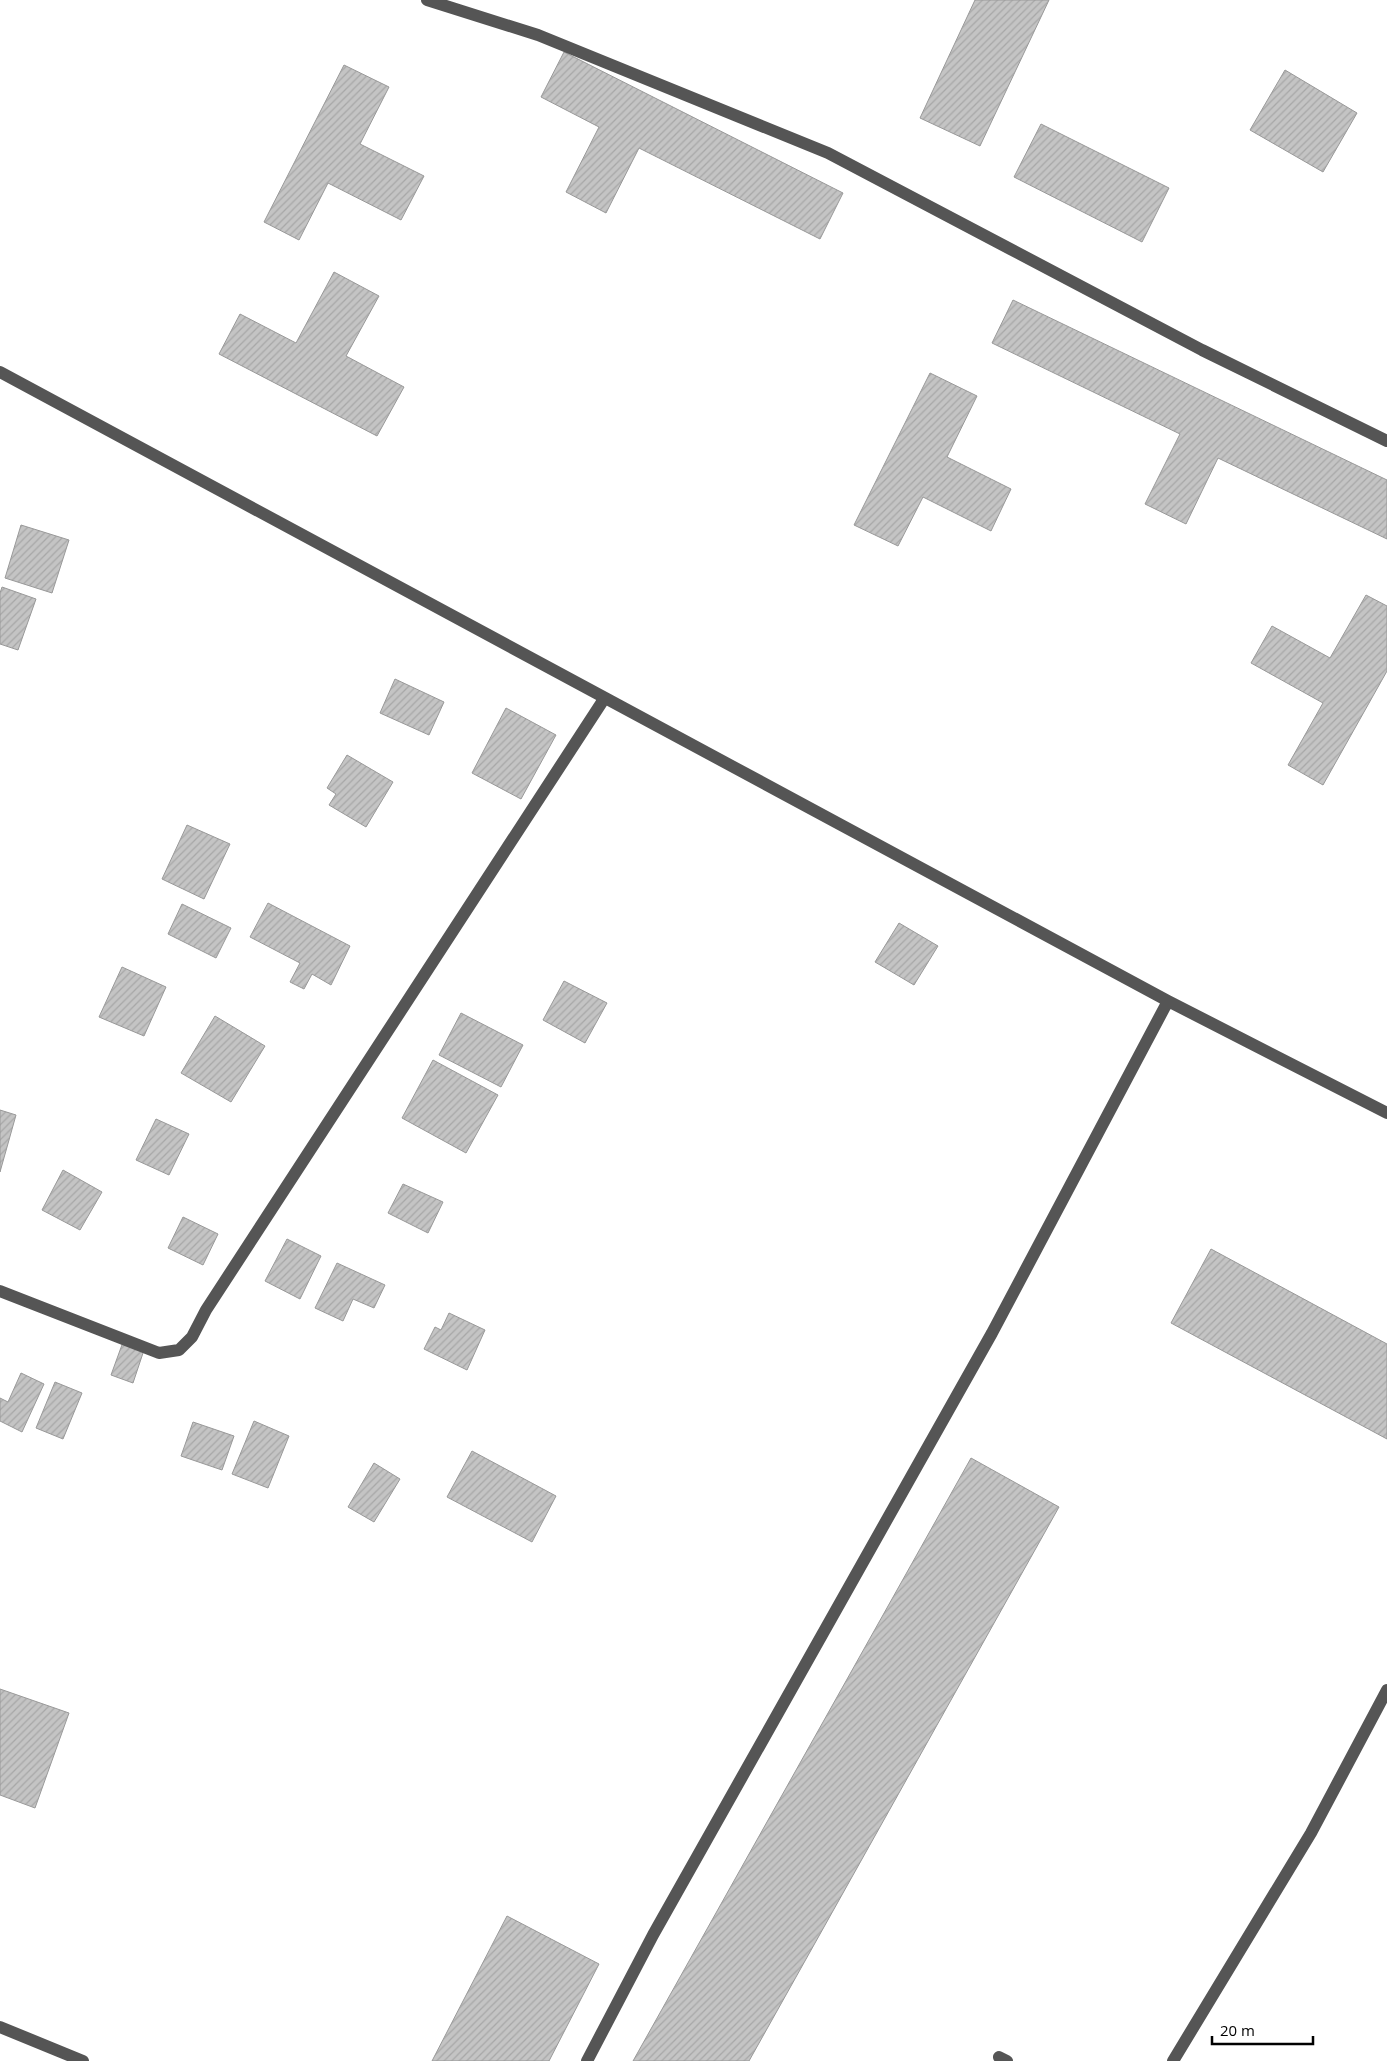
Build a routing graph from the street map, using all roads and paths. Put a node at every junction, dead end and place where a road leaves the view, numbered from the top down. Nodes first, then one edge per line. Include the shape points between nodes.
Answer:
1 (427, 0) edge
2 (0, 372) edge
3 (1387, 441) edge
4 (604, 699) junction
5 (1168, 1001) junction
6 (1387, 1113) edge
7 (0, 1291) edge
8 (1387, 1690) edge
9 (0, 2027) edge
10 (83, 2061) edge
11 (587, 2061) edge
12 (1173, 2061) edge

1 - 3 street via 538,35 828,153 1202,350
2 - 4 street
4 - 5 street
4 - 7 street via 206,1310 192,1337 179,1350 159,1353
5 - 6 street
5 - 11 street via 992,1333 653,1936
8 - 12 street via 1311,1833
9 - 10 street

